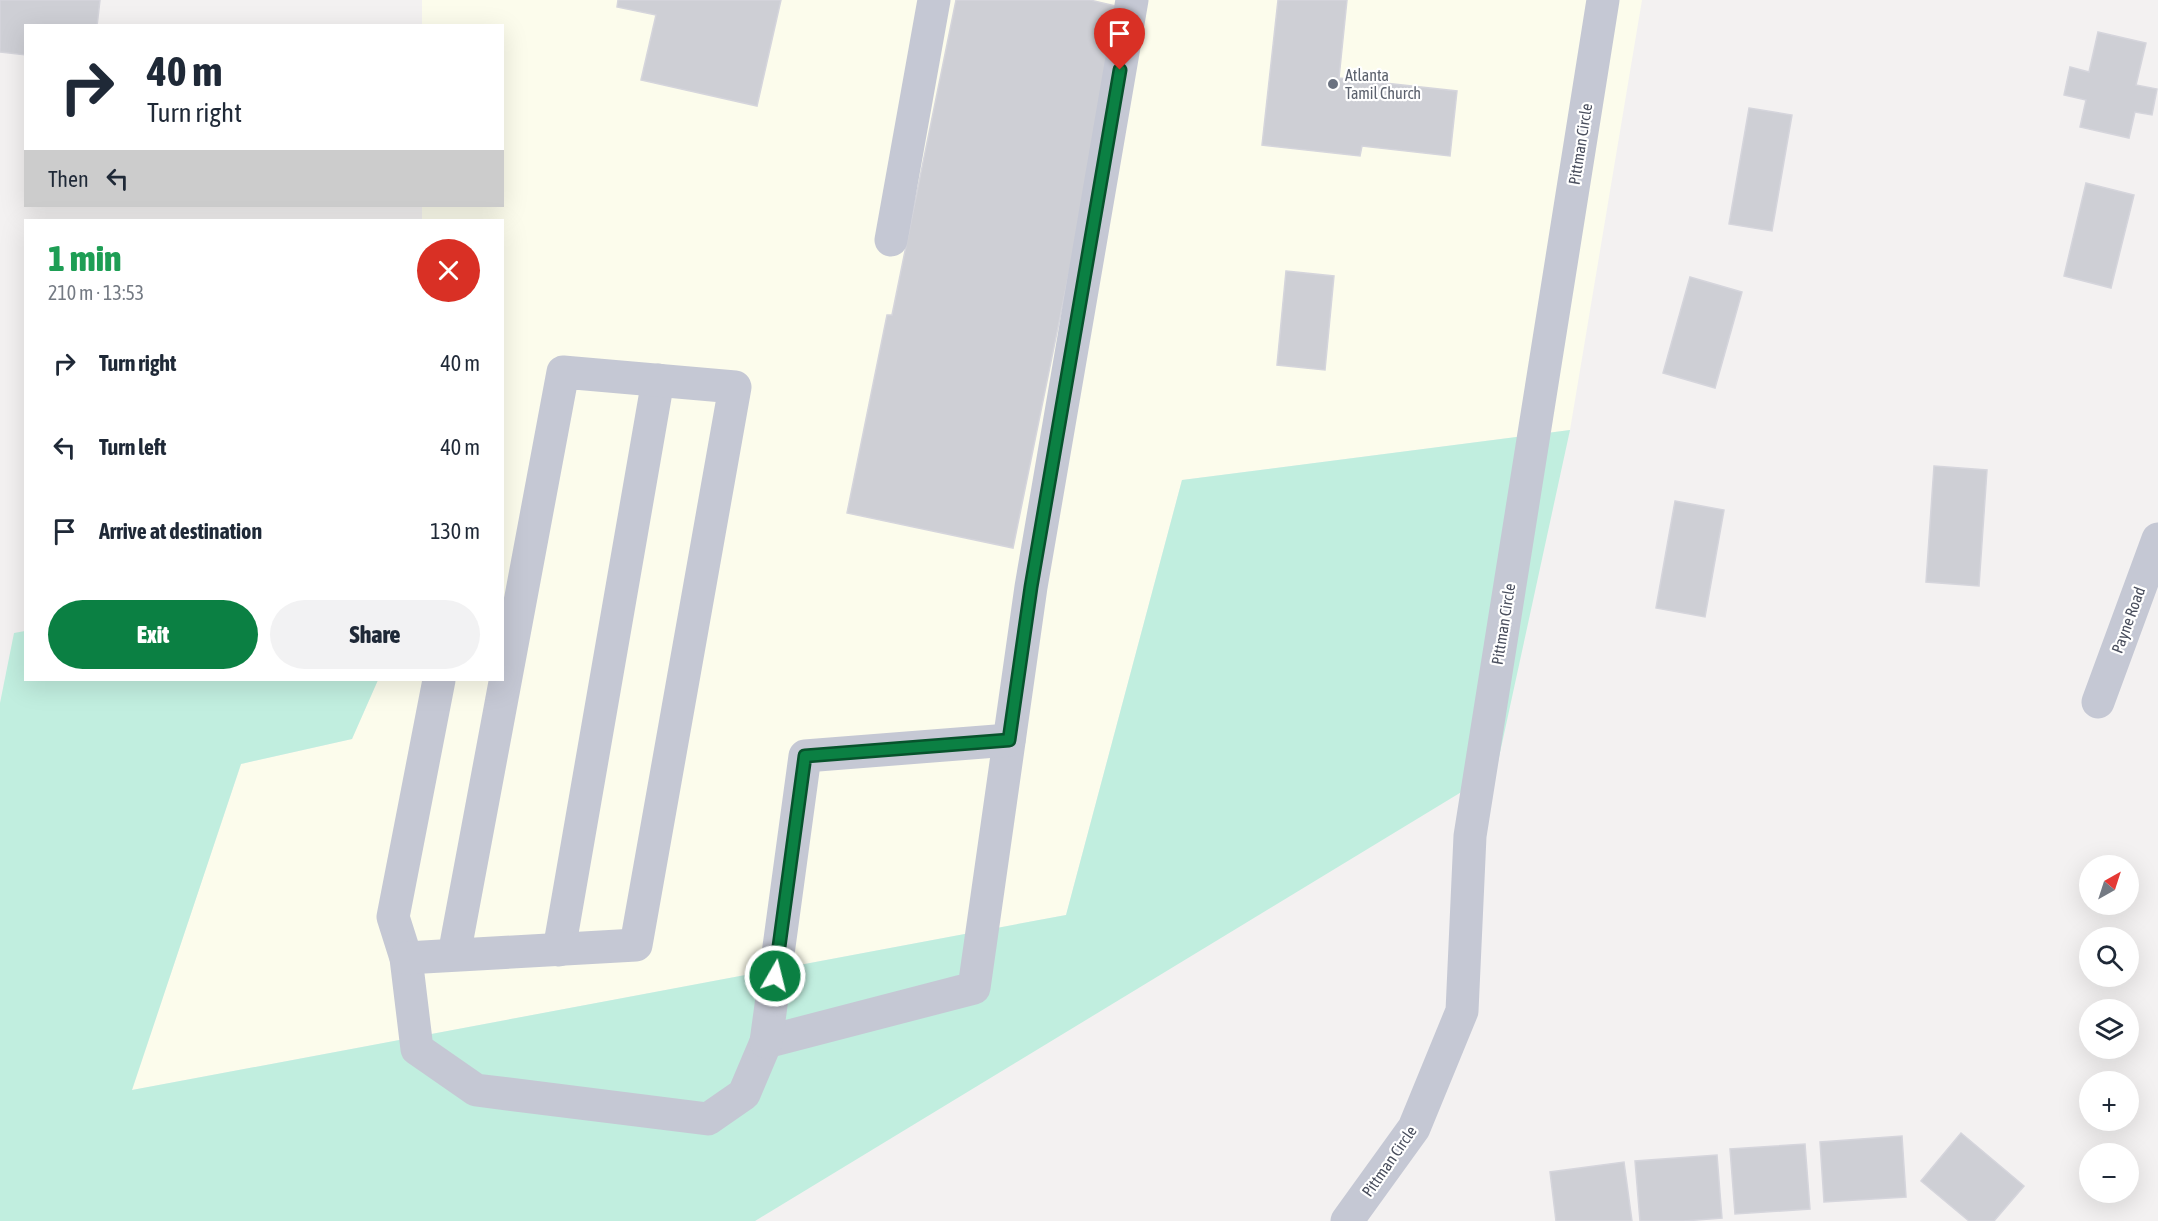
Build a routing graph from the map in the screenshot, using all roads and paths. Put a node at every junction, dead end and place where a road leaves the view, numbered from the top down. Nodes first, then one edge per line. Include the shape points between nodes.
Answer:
1 (934, 0) edge
2 (1132, 0) edge
3 (1603, 0) edge
4 (891, 240) dead end
5 (658, 380) junction
6 (2158, 539) edge
7 (439, 681) edge
8 (2098, 702) dead end
9 (1009, 740) junction
10 (559, 950) junction
11 (454, 955) junction
12 (406, 958) junction
13 (766, 1042) junction
14 (1347, 1221) edge

1 - 4 street
2 - 9 street via 1031,587
3 - 14 street, Pittman Circle via 1470,836 1462,1011 1414,1128
5 - 10 street
5 - 10 street via 735,387 732,408 636,945
5 - 11 street via 563,372
6 - 8 street, Payne Road
7 - 12 street via 393,917
9 - 13 street via 974,988
9 - 13 street via 805,756
10 - 11 street
11 - 12 street
12 - 13 street via 417,1049 476,1090 708,1119 744,1094

